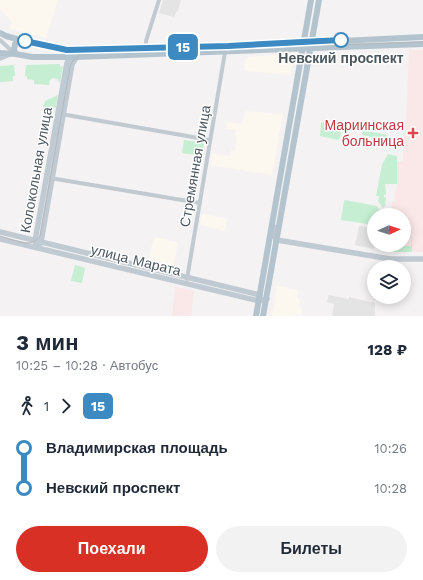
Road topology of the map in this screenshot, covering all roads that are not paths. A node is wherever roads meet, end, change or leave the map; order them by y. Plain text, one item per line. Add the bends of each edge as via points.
1 (159, 0) edge
2 (312, 0) edge
3 (319, 0) edge
4 (0, 35) edge
5 (423, 37) edge
6 (20, 40) junction
7 (312, 42) junction
8 (39, 44) junction
9 (423, 44) edge
10 (304, 45) junction
11 (146, 48) junction
12 (311, 48) junction
13 (78, 50) junction
14 (225, 52) junction
15 (0, 53) edge
16 (13, 54) junction
17 (38, 57) junction
18 (69, 57) junction
19 (77, 57) junction
20 (0, 58) edge
21 (60, 114) junction
22 (210, 140) junction
23 (50, 178) junction
24 (200, 203) junction
25 (274, 215) junction
26 (0, 232) edge
27 (0, 239) edge
28 (277, 240) junction
29 (38, 241) junction
30 (37, 248) junction
31 (423, 259) edge
32 (187, 278) junction
33 (186, 284) junction
34 (259, 298) junction
35 (267, 299) junction
36 (256, 316) edge
37 (264, 316) edge

1 - 11 street
2 - 10 main road
3 - 7 main road
4 - 6 main road
4 - 16 street
5 - 7 main road
6 - 8 main road
6 - 16 main road via 15,44
7 - 10 main road
7 - 12 main road
8 - 13 main road via 62,50
8 - 17 main road via 43,52
9 - 12 main road
10 - 11 main road
10 - 12 main road
10 - 14 main road
10 - 25 main road
11 - 13 main road
12 - 28 main road
13 - 18 street
14 - 19 main road
14 - 22 street, Стремянная улица
15 - 16 main road
16 - 17 main road
16 - 20 street
17 - 18 main road
18 - 19 main road
18 - 21 street, Колокольная улица
19 - 21 street, Колокольная улица via 72,64
21 - 22 street
21 - 23 street, Колокольная улица
22 - 24 street, Стремянная улица
23 - 24 street
23 - 29 street, Колокольная улица
24 - 32 street, Стремянная улица
25 - 28 street via 273,235
25 - 34 main road
26 - 29 street, улица Марата
27 - 30 street, улица Марата
28 - 31 street via 390,259
28 - 35 main road
29 - 30 street, Колокольная улица
29 - 32 street, улица Марата
30 - 33 street, улица Марата
32 - 33 street, Стремянная улица
32 - 34 street, улица Марата
33 - 34 street, улица Марата
34 - 35 street, улица Марата
34 - 36 main road
35 - 37 main road

